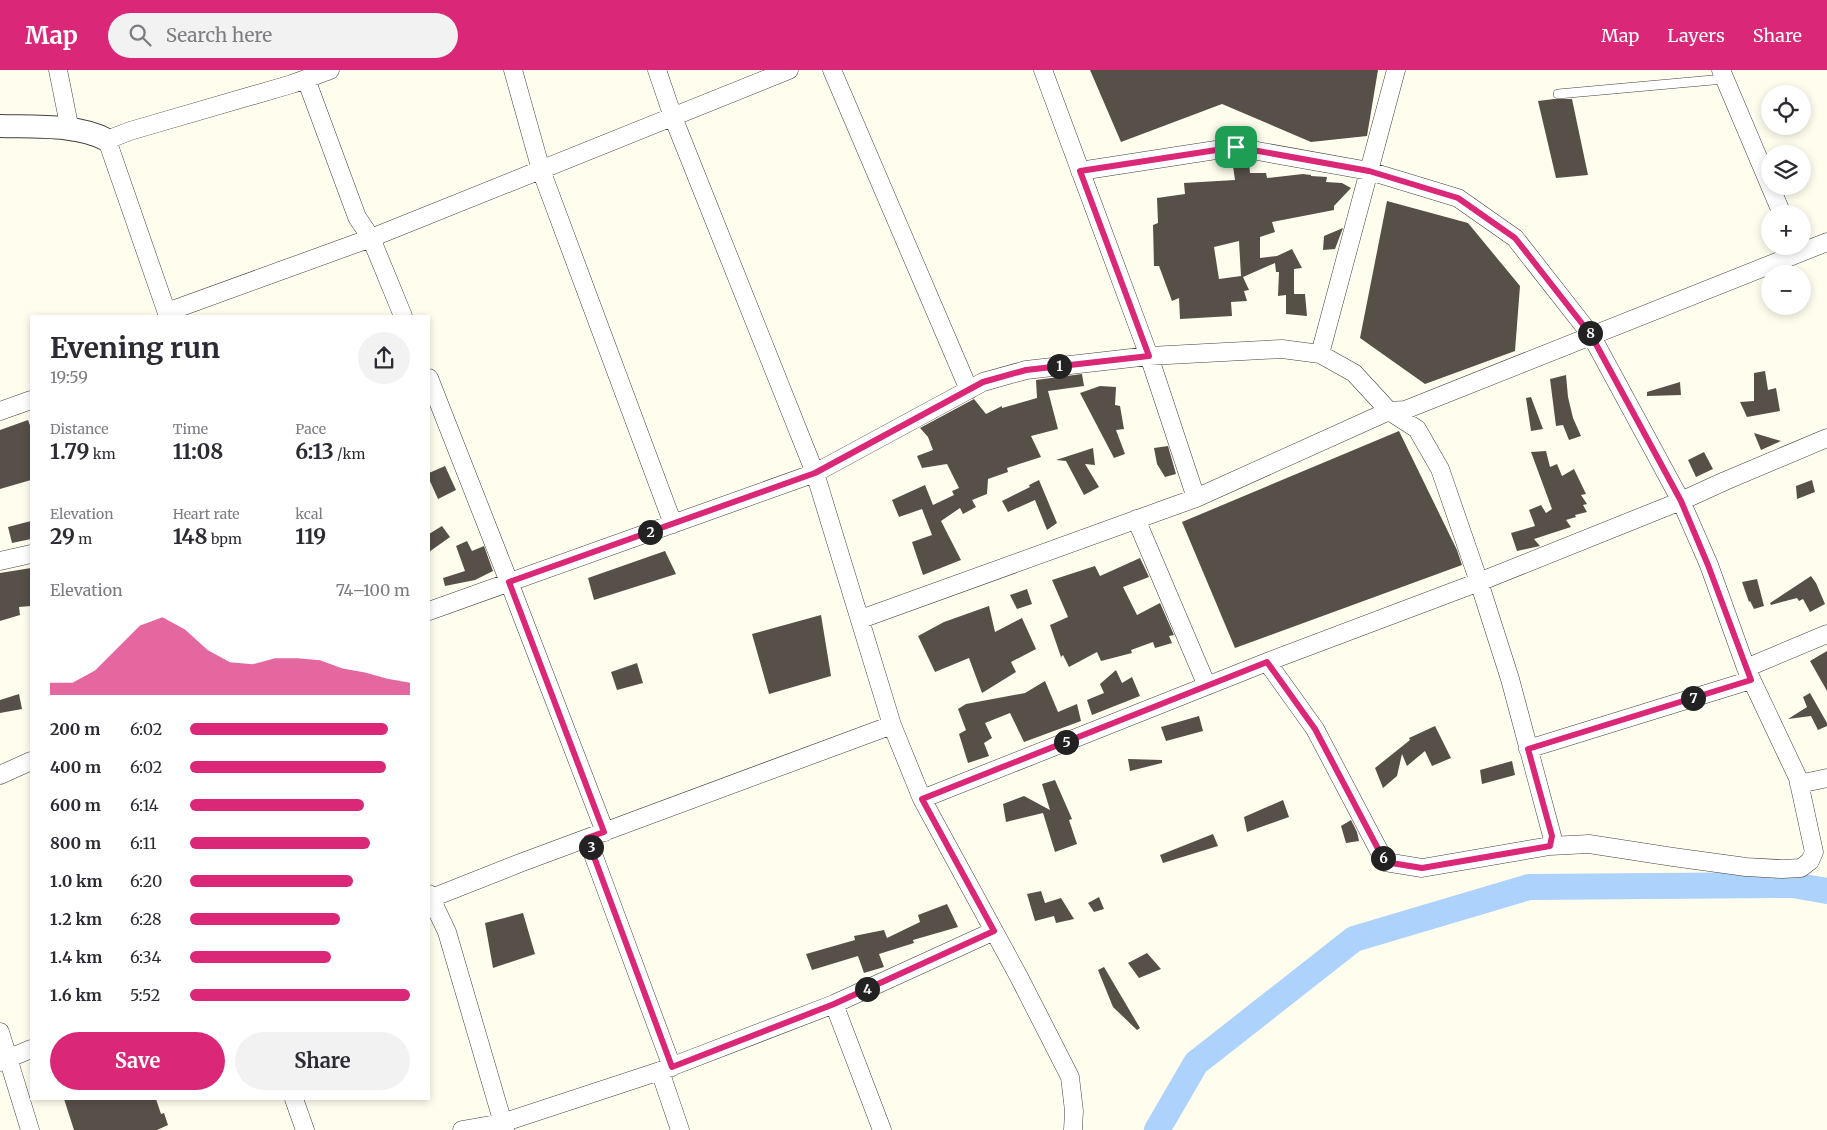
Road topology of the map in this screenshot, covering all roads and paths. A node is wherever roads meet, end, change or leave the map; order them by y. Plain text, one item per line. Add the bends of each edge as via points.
1 (58, 70) edge
2 (330, 70) edge
3 (513, 70) edge
4 (657, 70) edge
5 (789, 70) edge
6 (832, 70) edge
7 (1043, 70) edge
8 (1396, 70) edge
9 (1723, 75) edge
10 (295, 78) edge
11 (1558, 94) dead end
12 (673, 117) junction
13 (0, 126) edge
14 (70, 130) junction
15 (107, 140) junction
16 (541, 170) junction
17 (1080, 171) junction
18 (1369, 171) junction
19 (1778, 205) edge
20 (371, 238) junction
21 (1827, 242) edge
22 (1811, 246) edge
23 (1783, 255) edge
24 (167, 314) edge
25 (403, 315) edge
26 (1591, 335) junction
27 (1320, 354) junction
28 (1149, 356) junction
29 (430, 384) edge
30 (970, 390) junction
31 (30, 400) edge
32 (1389, 410) junction
33 (0, 411) edge
34 (435, 413) edge
35 (1827, 438) edge
36 (815, 473) junction
37 (1196, 498) junction
38 (1681, 501) junction
39 (1136, 519) junction
40 (672, 524) junction
41 (30, 554) edge
42 (0, 561) edge
43 (509, 582) junction
44 (1479, 582) junction
45 (430, 611) edge
46 (860, 619) junction
47 (1827, 634) edge
48 (1267, 662) junction
49 (1748, 674) junction
50 (1207, 686) junction
51 (892, 725) junction
52 (1528, 749) junction
53 (30, 761) edge
54 (0, 774) edge
55 (1827, 778) edge
56 (1799, 784) junction
57 (922, 799) junction
58 (604, 832) junction
59 (587, 838) junction
60 (1550, 846) junction
61 (430, 897) edge
62 (430, 899) edge
63 (994, 931) junction
64 (834, 1004) junction
65 (0, 1032) edge
66 (30, 1049) edge
67 (4, 1060) edge
68 (666, 1069) junction
69 (294, 1100) edge
70 (504, 1127) edge
71 (30, 1130) edge
72 (305, 1130) edge
73 (462, 1130) edge
74 (680, 1130) edge
75 (882, 1130) edge
76 (1073, 1130) edge

1 - 14 street
2 - 10 street
3 - 16 street
4 - 12 street
5 - 12 street
6 - 30 street
7 - 17 street
8 - 18 street
9 - 11 lane
9 - 19 street
10 - 15 street
10 - 20 street via 357,217
12 - 16 street
12 - 36 street
13 - 14 street
14 - 15 street via 96,134
15 - 24 street
16 - 20 street
16 - 40 street
17 - 18 street via 1236,147
17 - 28 street
18 - 26 street via 1458,198 1515,238
18 - 27 street
20 - 24 street
20 - 25 street
21 - 22 street
23 - 26 street
26 - 32 street via 1405,410
26 - 38 street
27 - 28 street via 1282,349
27 - 32 street via 1354,373
28 - 30 street via 1026,370 983,382
28 - 37 street
29 - 34 street
30 - 36 street
31 - 33 street
32 - 37 street
32 - 44 street via 1417,430 1440,469
34 - 43 street
35 - 38 street
36 - 40 street
36 - 46 street
37 - 39 street
38 - 44 street
38 - 49 street
39 - 46 street
39 - 50 street
40 - 43 street
41 - 42 street
43 - 45 street
43 - 58 street
44 - 48 street
44 - 52 street
46 - 51 street
47 - 49 street
48 - 50 street
48 - 60 street via 1315,729 1385,862 1422,868
49 - 52 street
49 - 56 street
50 - 57 street
51 - 57 street
51 - 58 street
52 - 60 street via 1552,836
53 - 54 street
55 - 56 street
56 - 60 street via 1814,852 1810,861 1801,868 1746,867 1589,844
57 - 63 street
58 - 59 street
59 - 61 street
59 - 68 street
62 - 70 street via 446,932
63 - 64 street
63 - 76 street via 1070,1077
64 - 68 street
64 - 75 street
65 - 67 street
66 - 67 street
67 - 71 street
68 - 70 street
68 - 74 street
69 - 72 street
70 - 73 street

